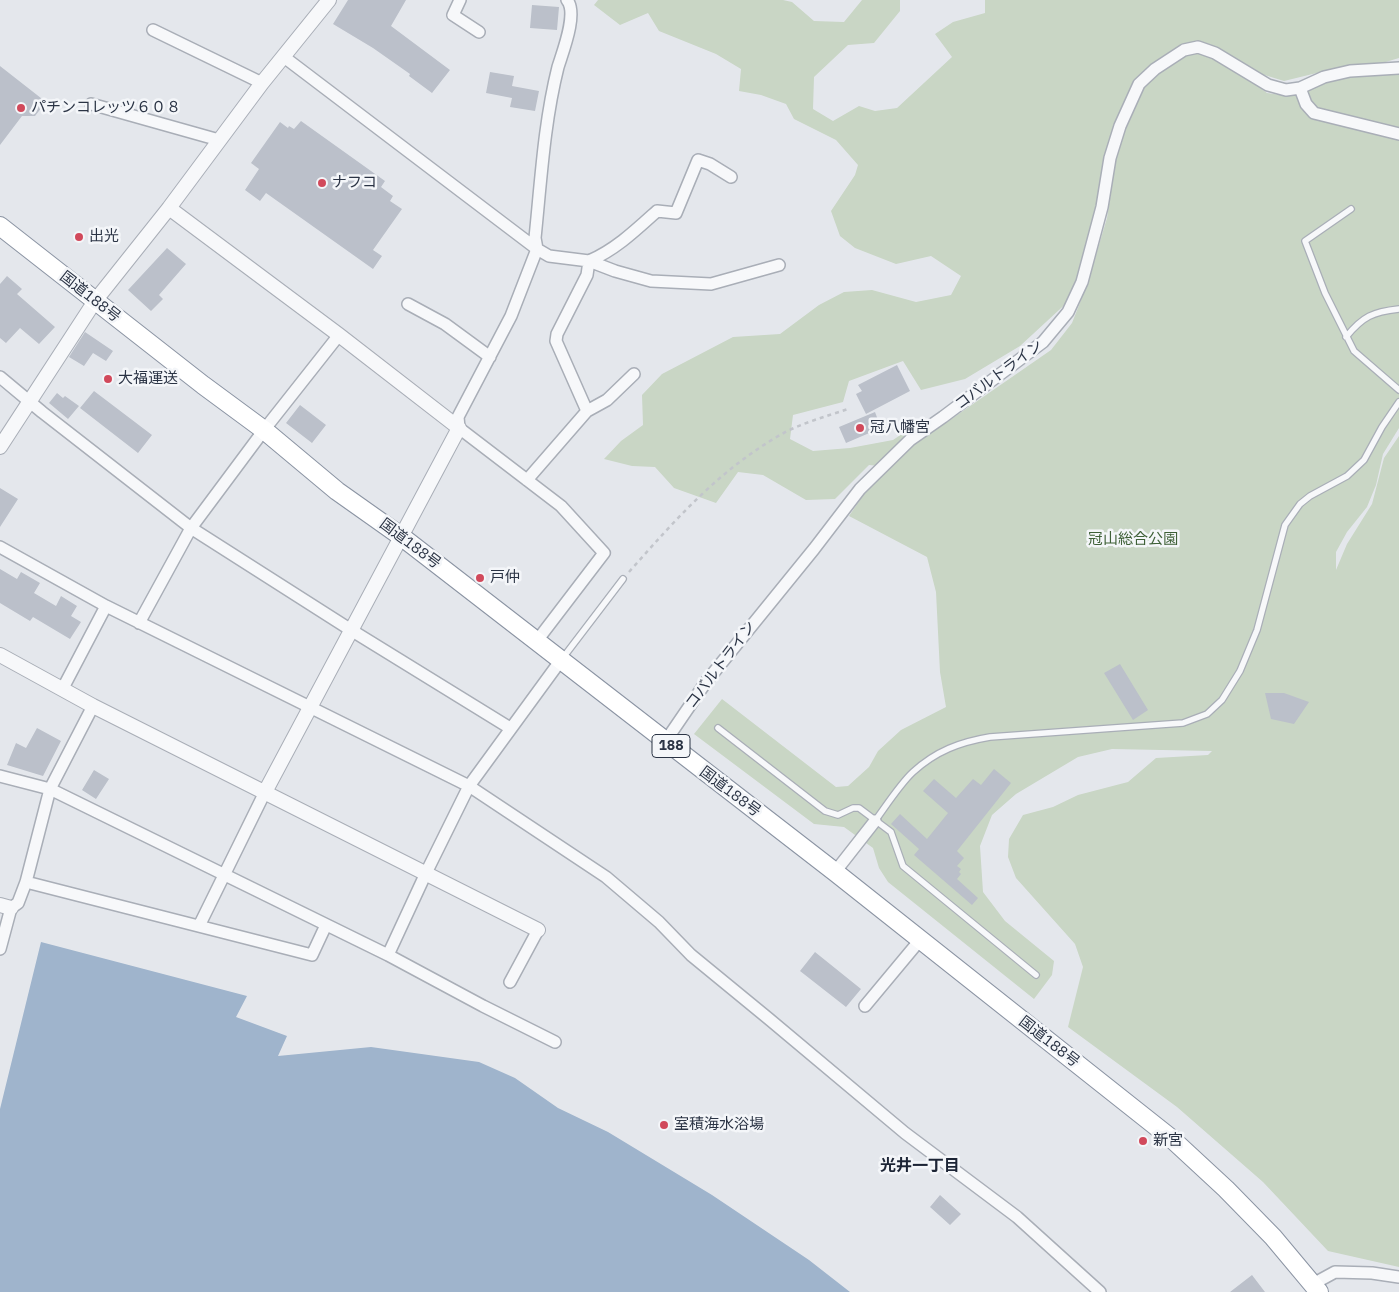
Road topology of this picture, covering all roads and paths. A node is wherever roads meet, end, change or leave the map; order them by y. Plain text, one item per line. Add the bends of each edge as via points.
1 (329, 0) edge
2 (460, 0) edge
3 (571, 1) edge
4 (153, 30) dead end
5 (479, 32) dead end
6 (284, 57) junction
7 (1399, 68) edge
8 (262, 83) junction
9 (1300, 88) junction
10 (91, 104) dead end
11 (1399, 134) edge
12 (219, 140) junction
13 (731, 177) dead end
14 (169, 208) junction
15 (1351, 209) dead end
16 (0, 226) edge
17 (537, 249) junction
18 (589, 261) junction
19 (779, 265) dead end
20 (95, 301) junction
21 (408, 304) dead end
22 (1399, 309) edge
23 (339, 334) junction
24 (1346, 337) junction
25 (490, 357) junction
26 (634, 374) dead end
27 (0, 377) edge
28 (1399, 390) edge
29 (29, 400) junction
30 (1399, 402) edge
31 (848, 408) dead end
32 (587, 411) junction
33 (459, 428) junction
34 (264, 430) junction
35 (0, 447) edge
36 (527, 480) junction
37 (190, 528) junction
38 (402, 537) junction
39 (0, 547) edge
40 (623, 579) joint
41 (106, 606) junction
42 (139, 623) junction
43 (351, 630) junction
44 (536, 642) junction
45 (0, 655) edge
46 (561, 660) junction
47 (63, 688) junction
48 (94, 706) junction
49 (310, 708) junction
50 (510, 728) junction
51 (718, 728) dead end
52 (665, 742) junction
53 (0, 776) edge
54 (469, 786) junction
55 (50, 789) junction
56 (265, 792) junction
57 (875, 820) junction
58 (835, 872) junction
59 (426, 873) junction
60 (224, 875) junction
61 (26, 882) junction
62 (5, 906) edge
63 (326, 925) junction
64 (199, 926) junction
65 (538, 930) joint
66 (920, 940) junction
67 (0, 949) edge
68 (388, 956) junction
69 (1036, 975) dead end
70 (510, 982) dead end
71 (865, 1006) dead end
72 (555, 1042) dead end
73 (1399, 1277) edge
74 (1316, 1288) edge
75 (1100, 1292) edge

1 - 6 street
2 - 5 street via 453,15
3 - 17 street via 572,16 545,128 535,238
4 - 8 street
6 - 8 street
6 - 17 street
7 - 9 street, コバルトライン via 1350,71 1324,77
8 - 12 street
9 - 11 street via 1306,104 1314,113
9 - 52 street, コバルトライン via 1286,90 1268,85 1215,53 1198,48 1184,50 1155,69 1140,84 1120,126 1082,282 1068,312 1043,342 910,440 860,489 706,682
10 - 12 street
12 - 14 street
13 - 18 street via 698,160 676,213 657,211 625,239
14 - 20 street
14 - 23 street
15 - 24 lane via 1305,241
16 - 20 highway, 国道188号 / 188
17 - 18 street via 549,256
17 - 25 street via 511,316
18 - 19 street via 651,281 711,284
18 - 32 street via 587,275 556,341
20 - 29 street
20 - 34 highway, 国道188号 / 188
21 - 25 street via 445,324
22 - 24 lane via 1378,311 1356,324
23 - 33 street
23 - 34 street
24 - 28 lane via 1354,351
25 - 33 street via 458,417
26 - 32 street via 607,400
27 - 29 street
29 - 35 street
29 - 37 street
30 - 57 lane via 1364,460 1348,476 1300,504 1285,525 1257,630 1240,671 1222,700 1207,714 1183,724 969,740 946,748 913,772
31 - 40 path via 782,434 731,467 684,511
32 - 36 street
33 - 36 street
33 - 38 street
34 - 37 street
34 - 38 highway, 国道188号 / 188 via 337,491
36 - 44 street via 561,506 604,553
37 - 42 street
37 - 43 street
38 - 43 street
38 - 44 highway, 国道188号 / 188
39 - 41 street
40 - 46 lane
41 - 42 street
41 - 47 street
42 - 49 street
43 - 49 street
43 - 50 street
44 - 46 highway, 国道188号 / 188
45 - 47 street
46 - 50 street
46 - 52 highway, 国道188号 / 188
47 - 48 street
48 - 55 street
48 - 56 street
49 - 54 street
49 - 56 street
50 - 54 street
51 - 57 lane via 826,811 838,815 859,808
52 - 58 highway, 国道188号 / 188
53 - 55 street
54 - 59 street
54 - 75 street via 606,877 659,922 691,955 905,1133 1016,1218
55 - 60 street
55 - 61 street
56 - 59 street
56 - 60 street
57 - 58 street
57 - 69 lane via 891,832 903,866
58 - 66 highway, 国道188号 / 188
59 - 65 street
59 - 68 street
60 - 63 street
60 - 64 street
61 - 62 street via 18,903
61 - 64 street
62 - 67 street
63 - 64 street via 312,955
63 - 68 street
65 - 70 street
66 - 71 street
66 - 74 highway, 国道188号 / 188 via 1172,1139 1273,1237
68 - 72 street
73 - 74 street via 1335,1272

